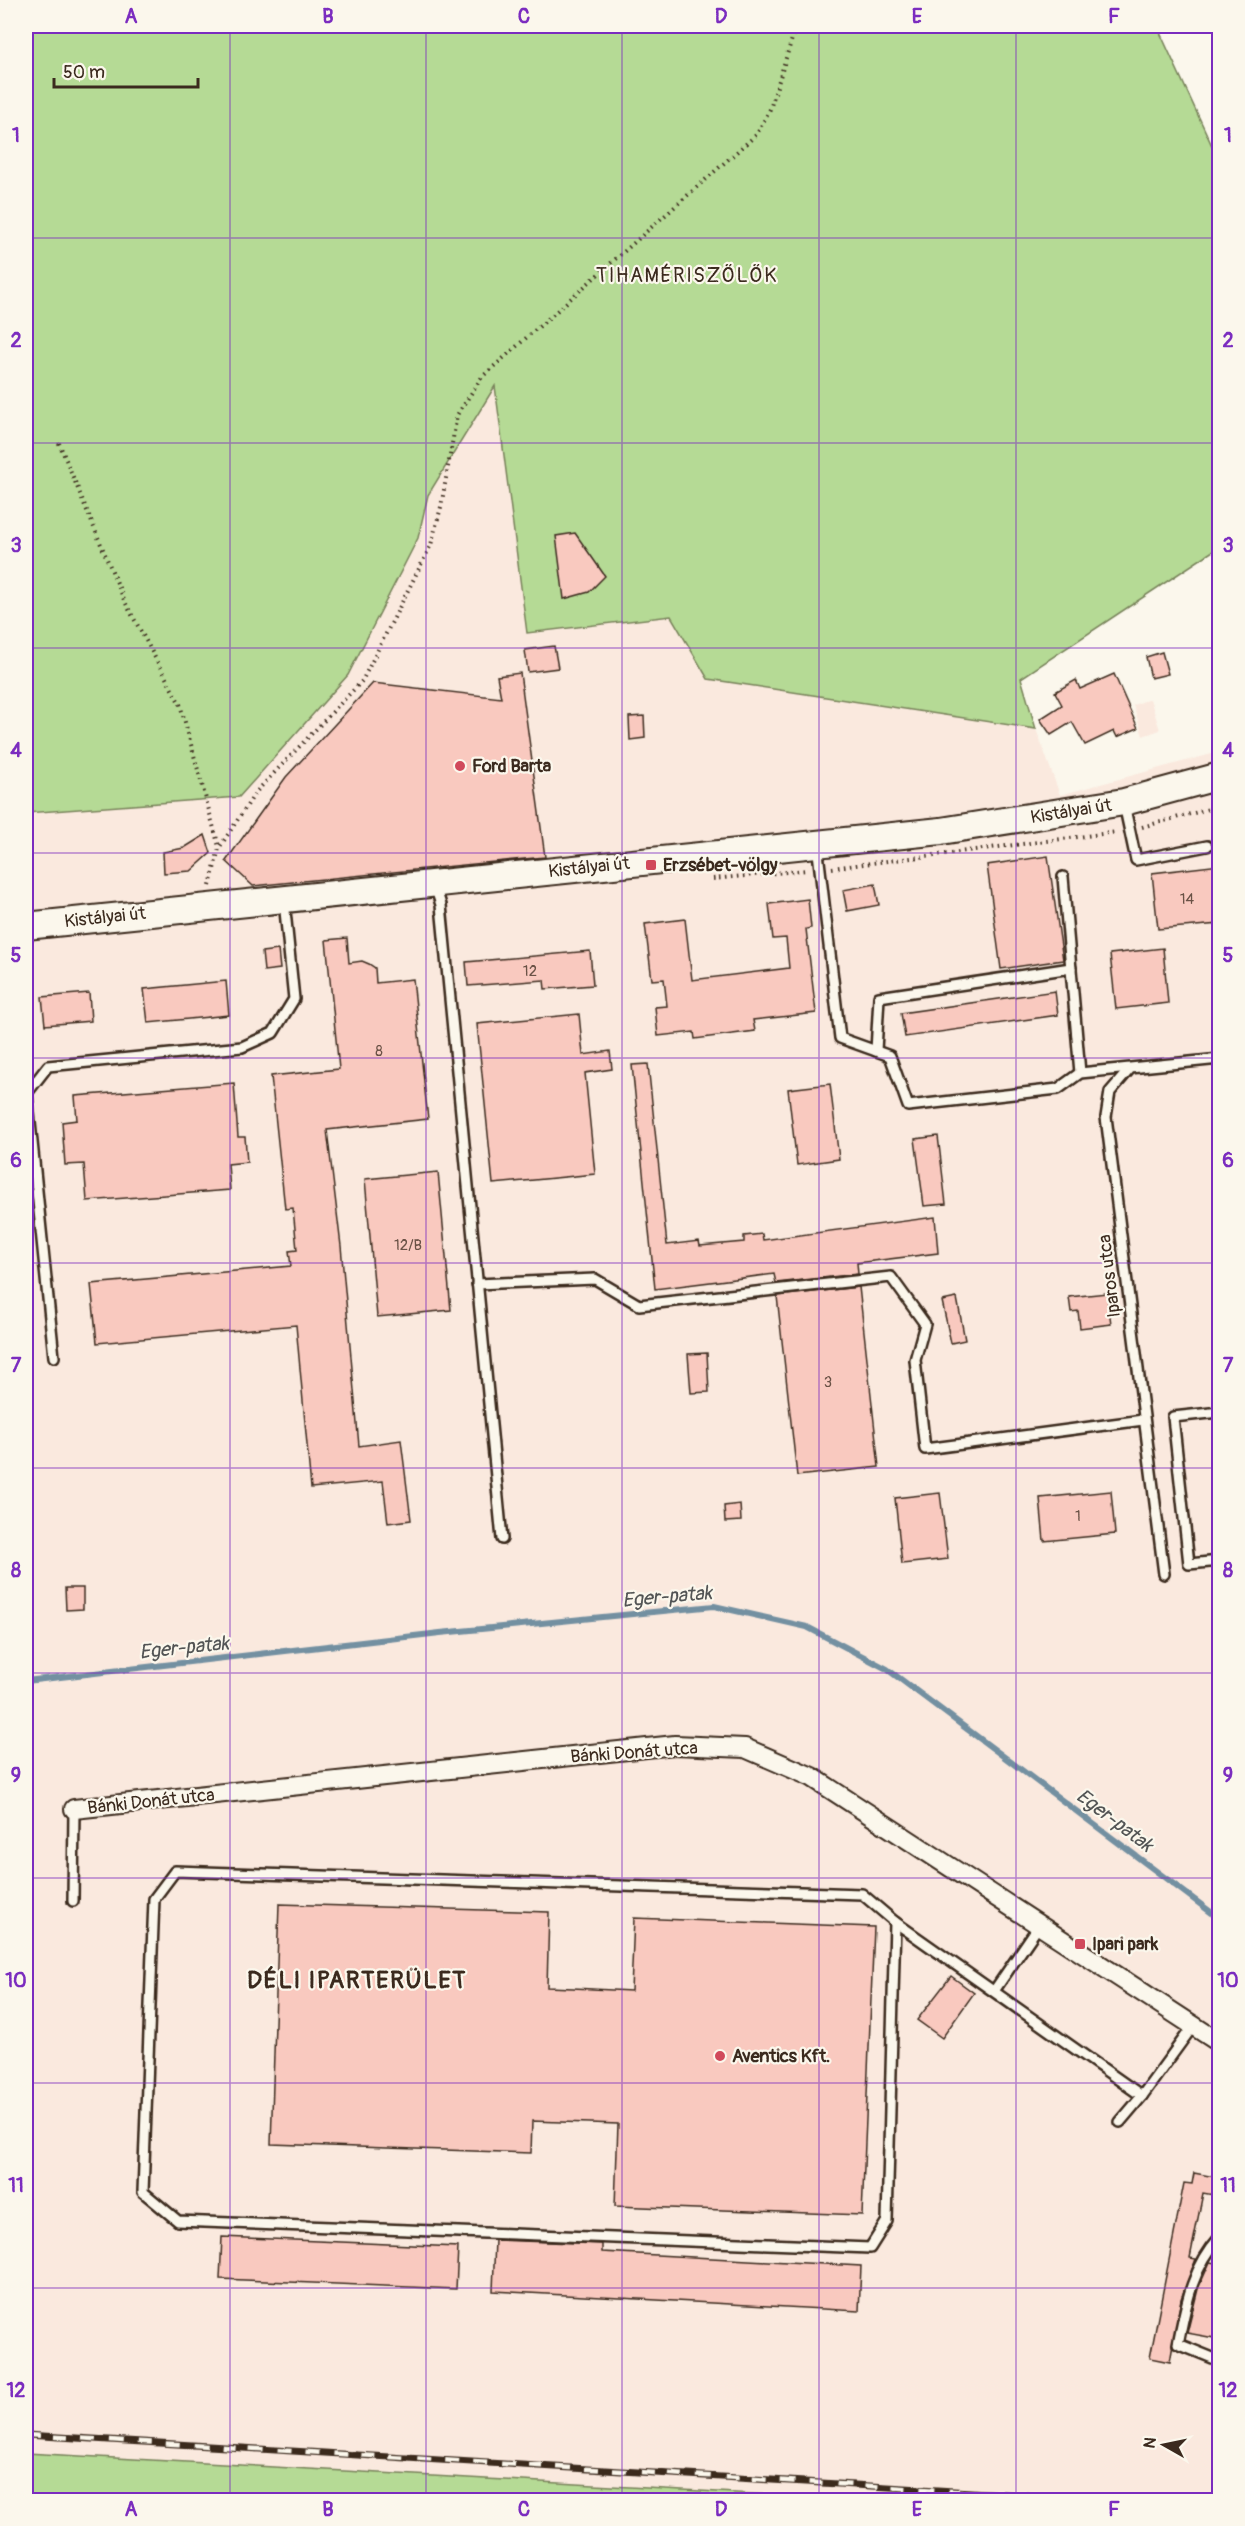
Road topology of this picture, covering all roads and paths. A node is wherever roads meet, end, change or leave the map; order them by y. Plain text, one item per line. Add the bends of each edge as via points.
1 (796, 26) edge
2 (59, 443) dead end
3 (1220, 776) edge
4 (1124, 802) junction
5 (817, 844) junction
6 (1207, 846) dead end
7 (219, 848) junction
8 (1063, 877) dead end
9 (434, 884) junction
10 (284, 899) junction
11 (204, 907) junction
12 (26, 926) edge
13 (1071, 968) junction
14 (876, 1051) junction
15 (1220, 1059) edge
16 (1129, 1070) junction
17 (1080, 1073) junction
18 (477, 1284) junction
19 (54, 1357) dead end
20 (1220, 1412) edge
21 (1143, 1420) junction
22 (502, 1539) dead end
23 (1220, 1561) edge
24 (1164, 1574) dead end
25 (74, 1809) joint
26 (73, 1901) dead end
27 (895, 1922) junction
28 (1040, 1924) junction
29 (994, 1991) junction
30 (1193, 2026) junction
31 (1220, 2043) edge
32 (1142, 2096) junction
33 (1120, 2122) dead end
34 (1220, 2237) edge
35 (1220, 2361) edge

1 - 7 path via 770,109 757,135 482,377 457,415 431,545 362,681 256,792
2 - 7 path via 124,600 180,704
3 - 4 main road, Kistályai út
4 - 5 main road, Kistályai út via 941,831
4 - 6 lane via 1136,860
5 - 9 main road, Kistályai út
5 - 14 lane via 840,1038
7 - 11 path
8 - 13 lane
9 - 10 main road, Kistályai út
9 - 18 lane via 441,905
10 - 11 main road, Kistályai út
10 - 19 lane via 294,999 273,1033 242,1047 48,1066 27,1093
11 - 12 main road, Kistályai út
13 - 14 lane via 879,996
13 - 17 lane
14 - 17 lane via 890,1056 908,1106 1058,1089
15 - 16 lane
16 - 17 lane
16 - 21 lane, Iparos utca via 1110,1092 1106,1117
18 - 21 lane via 595,1279 639,1305 891,1277 925,1324 915,1360 925,1449
18 - 22 lane
20 - 23 lane via 1173,1417 1190,1564
21 - 24 lane, Iparos utca
25 - 26 lane
25 - 28 street, Bánki Donát utca via 675,1745 745,1748 812,1777
27 - 27 lane via 862,1894 175,1871 154,1899 142,2192 178,2221 870,2248 887,2221
27 - 29 lane
28 - 29 lane
28 - 30 street, Bánki Donát utca
29 - 32 lane
30 - 31 street, Bánki Donát utca
30 - 32 lane
32 - 33 lane
34 - 35 lane via 1204,2253 1191,2284 1178,2344

